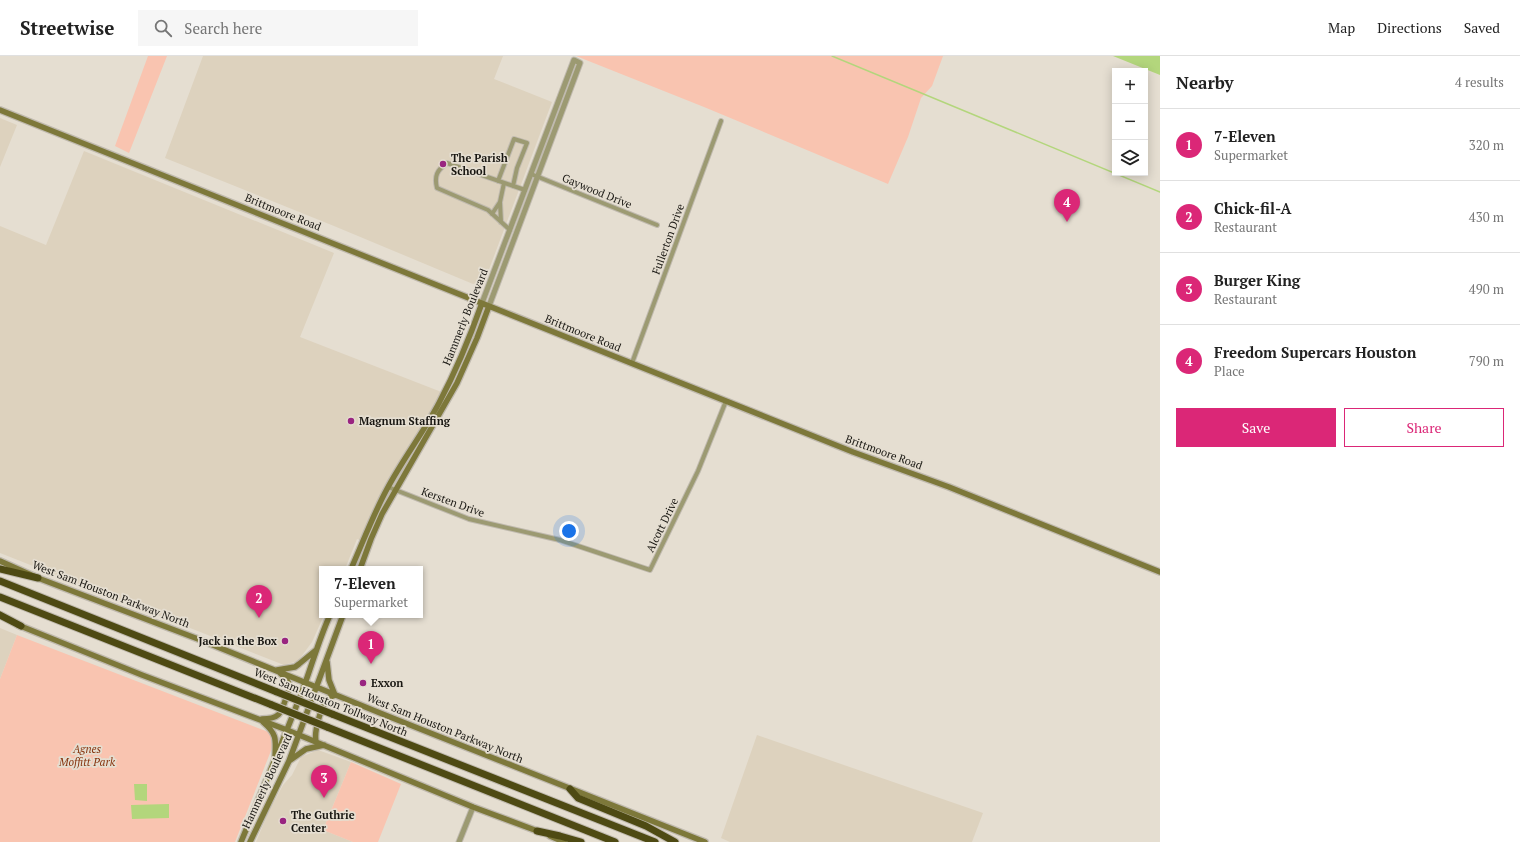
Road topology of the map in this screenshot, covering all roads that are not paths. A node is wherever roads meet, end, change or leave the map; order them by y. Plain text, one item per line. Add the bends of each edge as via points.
1 (0, 110) edge
2 (553, 115) junction
3 (560, 117) junction
4 (721, 121) dead end
5 (531, 174) junction
6 (538, 177) junction
7 (498, 181) junction
8 (504, 183) junction
9 (513, 186) junction
10 (525, 190) junction
11 (500, 202) junction
12 (492, 214) junction
13 (514, 221) junction
14 (501, 222) junction
15 (520, 224) junction
16 (657, 224) dead end
17 (510, 230) junction
18 (482, 303) junction
19 (489, 306) junction
20 (632, 363) junction
21 (726, 401) junction
22 (388, 487) junction
23 (395, 490) junction
24 (560, 540) joint
25 (0, 561) edge
26 (352, 566) edge
27 (361, 566) edge
28 (0, 569) edge
29 (1160, 572) edge
30 (38, 578) junction
31 (0, 581) edge
32 (0, 597) edge
33 (0, 617) edge
34 (329, 618) edge
35 (342, 618) edge
36 (21, 626) joint
37 (317, 650) junction
38 (327, 660) junction
39 (277, 670) junction
40 (306, 682) junction
41 (317, 687) junction
42 (335, 695) junction
43 (260, 719) junction
44 (287, 730) junction
45 (299, 735) junction
46 (316, 741) junction
47 (324, 745) junction
48 (289, 761) junction
49 (274, 763) junction
50 (570, 789) junction
51 (473, 807) junction
52 (537, 831) junction
53 (241, 842) edge
54 (250, 842) edge
55 (459, 842) edge
56 (564, 842) edge
57 (581, 842) edge
58 (615, 842) edge
59 (655, 842) edge
60 (675, 842) edge
61 (705, 842) edge

1 - 18 main road, Brittmoore Road
2 - 3 street
2 - 3 street, Hammerly Boulevard via 574,60 580,63
2 - 5 street, Hammerly Boulevard
3 - 6 street, Hammerly Boulevard
4 - 20 street, Fullerton Drive
5 - 6 street, Gaywood Drive
5 - 10 street, Hammerly Boulevard
6 - 15 street, Hammerly Boulevard
6 - 16 street, Gaywood Drive
7 - 8 street
7 - 9 street via 514,139 527,143
7 - 12 street via 447,163 438,170 435,180 437,188
8 - 9 street
8 - 11 street
9 - 10 street
10 - 13 street, Hammerly Boulevard
11 - 12 street
11 - 14 street
12 - 14 street
13 - 15 street
13 - 17 street, Hammerly Boulevard
14 - 17 street
15 - 19 street, Hammerly Boulevard
17 - 18 street, Hammerly Boulevard
18 - 19 main road, Brittmoore Road
18 - 22 main road, Hammerly Boulevard via 444,393
19 - 20 main road, Brittmoore Road
19 - 23 main road, Hammerly Boulevard via 445,407
20 - 21 main road, Brittmoore Road
21 - 24 street, Alcott Drive via 698,471 650,570
21 - 29 main road, Brittmoore Road
22 - 23 street, Kersten Drive
22 - 26 main road, Hammerly Boulevard
23 - 24 street, Kersten Drive via 470,520
23 - 27 main road, Hammerly Boulevard
25 - 30 main road, West Sam Houston Parkway North
28 - 30 highway
30 - 39 main road, West Sam Houston Parkway North
31 - 59 highway, West Sam Houston Tollway North, bridge
32 - 58 highway, bridge
33 - 36 highway
34 - 37 main road, Hammerly Boulevard
35 - 38 main road, Hammerly Boulevard
36 - 43 main road
37 - 39 main road via 295,667
37 - 40 main road, Hammerly Boulevard
38 - 41 main road, Hammerly Boulevard
38 - 42 main road via 328,677
39 - 40 main road, West Sam Houston Parkway North
39 - 43 main road via 286,679 289,691 281,713 270,719
40 - 41 main road, West Sam Houston Parkway North
40 - 44 main road, Hammerly Boulevard
41 - 42 main road, West Sam Houston Parkway North
41 - 45 main road, Hammerly Boulevard
42 - 46 main road via 326,702 315,729
42 - 50 main road, West Sam Houston Parkway North
43 - 44 main road
43 - 49 main road via 276,737
44 - 45 main road
44 - 49 main road, Hammerly Boulevard
45 - 46 main road
45 - 48 main road, Hammerly Boulevard
46 - 47 main road
47 - 48 main road via 306,749
47 - 51 main road
48 - 54 main road, Hammerly Boulevard
49 - 53 main road, Hammerly Boulevard
50 - 60 highway via 578,798 646,826
50 - 61 main road, West Sam Houston Parkway North
51 - 52 main road
51 - 55 street
52 - 56 main road
52 - 57 highway

